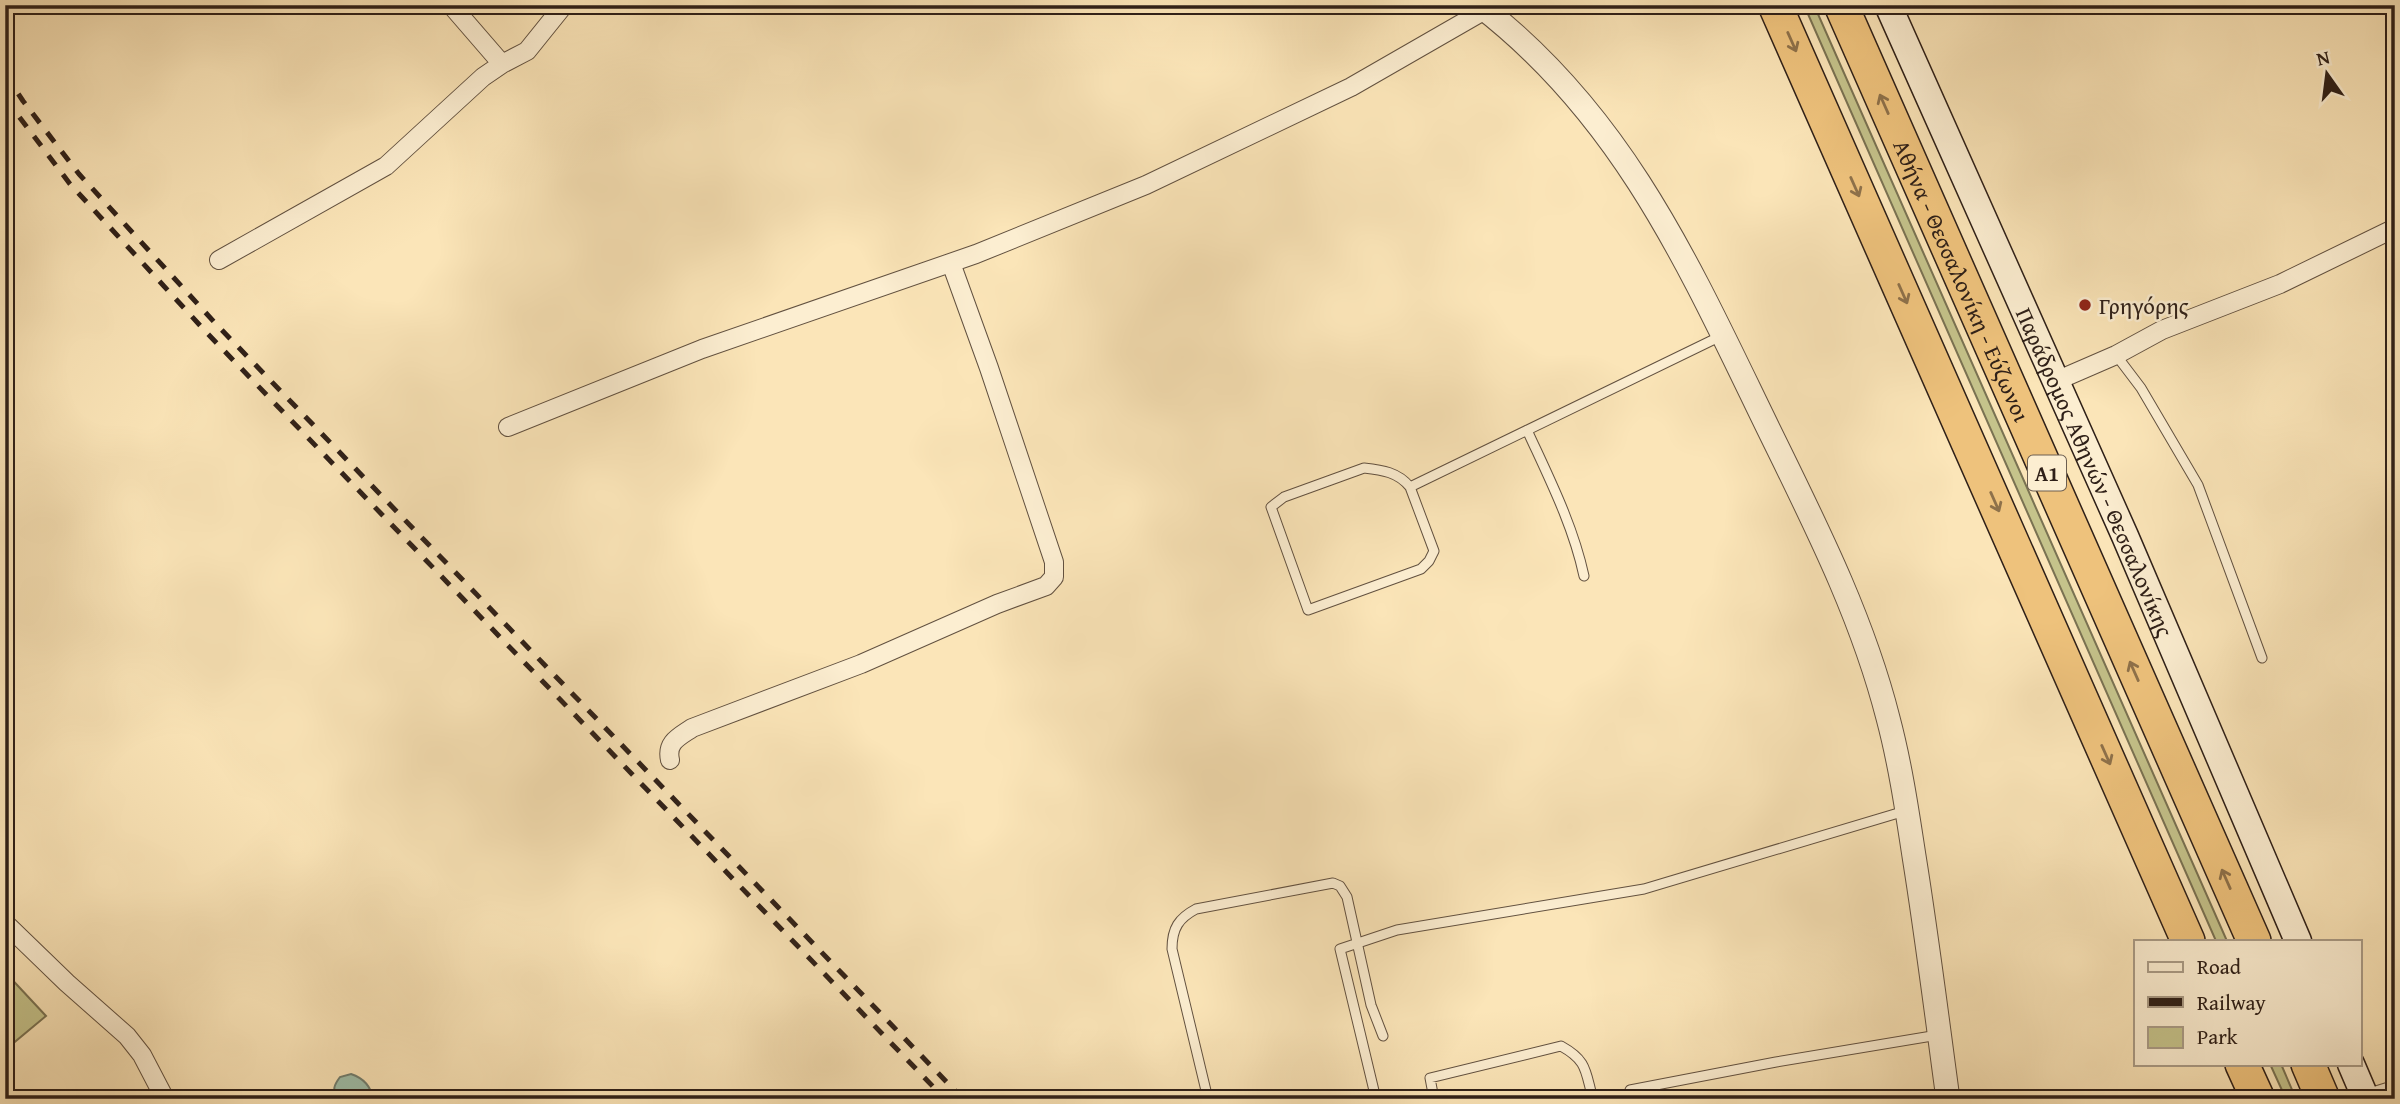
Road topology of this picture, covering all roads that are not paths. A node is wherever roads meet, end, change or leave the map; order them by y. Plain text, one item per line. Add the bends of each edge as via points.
1 (451, 5) edge
2 (564, 5) edge
3 (1775, 5) edge
4 (1841, 5) edge
5 (1888, 5) edge
6 (1482, 8) edge
7 (502, 64) junction
8 (2395, 228) edge
9 (219, 260) dead end
10 (951, 262) junction
11 (1723, 335) junction
12 (2116, 355) junction
13 (2056, 381) junction
14 (508, 427) dead end
15 (1527, 430) junction
16 (1410, 487) junction
17 (1584, 576) dead end
18 (2262, 658) dead end
19 (670, 760) dead end
20 (1907, 810) junction
21 (5, 923) edge
22 (2188, 940) edge
23 (2254, 940) edge
24 (2298, 940) edge
25 (1359, 943) junction
26 (1940, 1035) junction
27 (1382, 1036) dead end
28 (2243, 1066) edge
29 (2309, 1066) edge
30 (2352, 1066) edge
31 (2395, 1085) edge
32 (1630, 1090) dead end
33 (2365, 1097) edge
34 (165, 1099) edge
35 (1208, 1099) edge
36 (1376, 1099) edge
37 (1434, 1099) edge
38 (1593, 1099) edge
39 (1948, 1099) edge
40 (2258, 1099) edge
41 (2323, 1099) edge

1 - 7 street
2 - 7 street via 527,51
3 -> 22 highway
23 -> 4 highway, Αθήνα - Θεσσαλονίκη - Εύζωνοι / Α1
5 - 13 main road, Παράδρομος Αθηνών - Θεσσαλονίκης
6 - 10 street via 1351,88 1158,180
6 - 11 street via 1558,77 1615,145 1665,222
7 - 9 street via 386,166
8 - 12 street via 2280,284 2162,330
10 - 14 street via 702,349
10 - 19 street via 1050,549 1054,577 1046,586 861,664 692,728 669,747
11 - 15 lane
11 - 20 street via 1840,576 1889,719
12 - 13 street
12 - 18 lane via 2141,388 2198,485
13 - 24 main road, Παράδρομος Αθηνών - Θεσσαλονίκης
15 - 16 lane
15 - 17 lane via 1563,508
16 - 16 lane via 1395,474 1364,468 1283,497 1271,507 1308,610 1421,569 1429,561 1434,551
20 - 25 lane via 1644,889 1397,930
20 - 26 street
21 - 34 street via 127,1036
25 - 27 lane
25 - 35 lane via 1347,897 1333,883 1186,914 1174,930 1172,949
25 - 36 lane via 1340,949
26 - 32 lane
26 - 39 street
28 - 40 highway
29 - 41 highway
30 - 33 main road
31 - 33 lane
37 - 38 lane via 1430,1078 1561,1046 1583,1063

